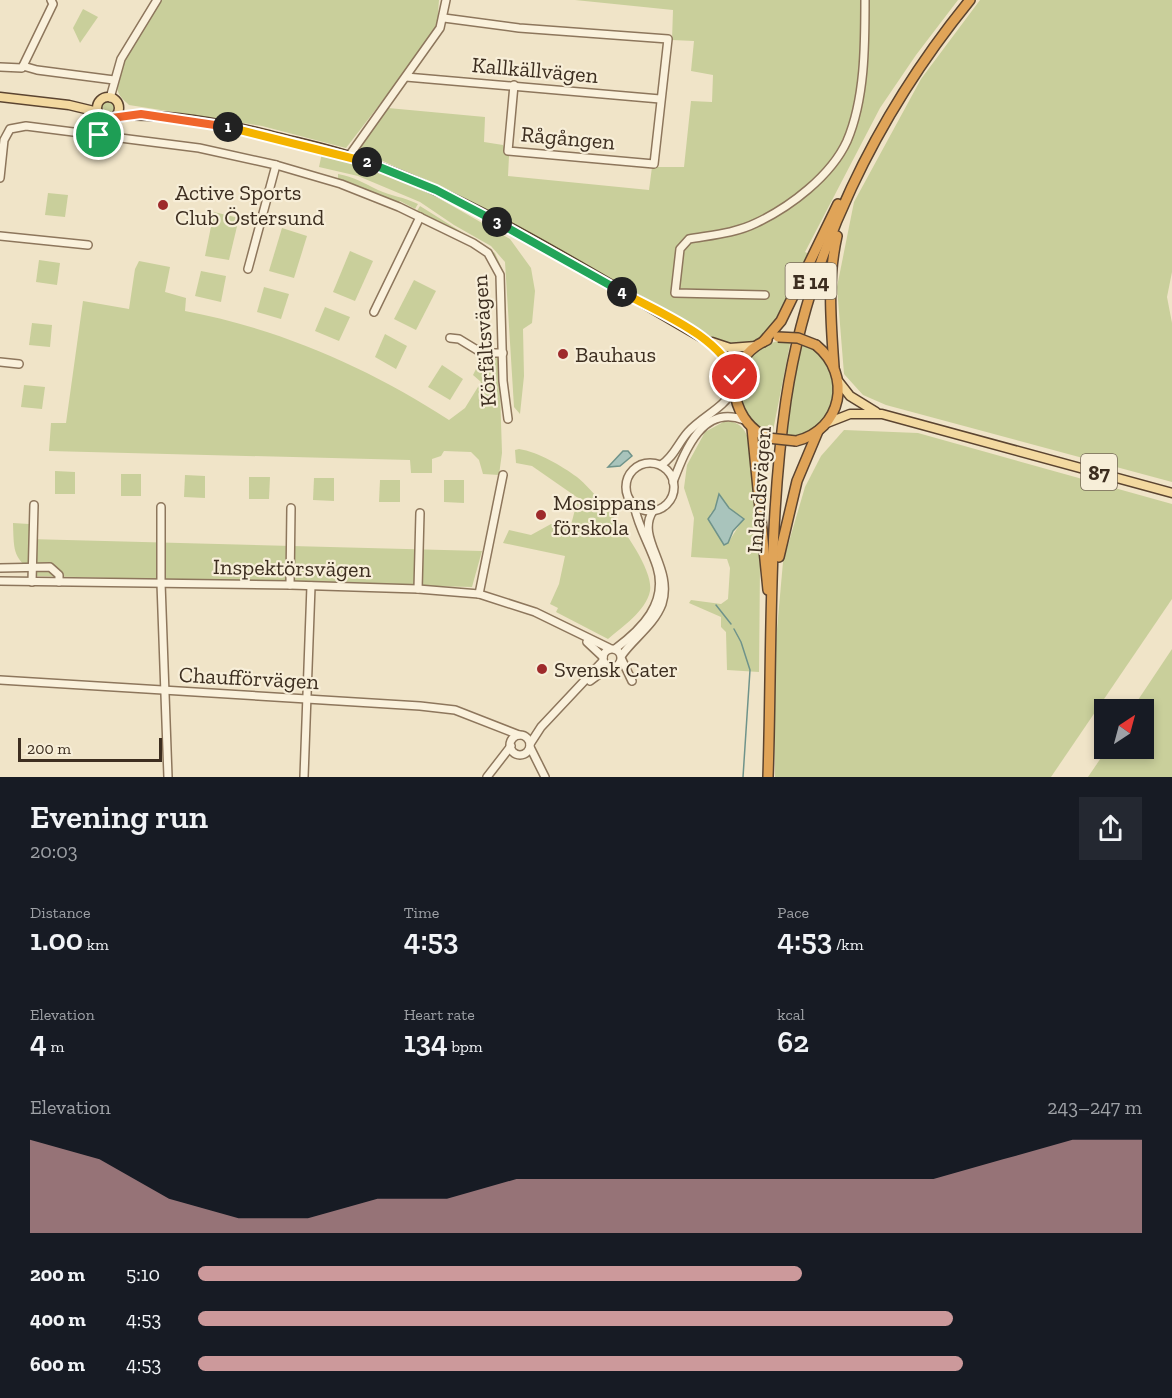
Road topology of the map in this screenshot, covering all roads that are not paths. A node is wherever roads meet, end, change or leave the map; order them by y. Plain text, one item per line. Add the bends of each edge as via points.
1 (157, 0) edge
2 (446, 0) edge
3 (865, 0) edge
4 (962, 0) edge
5 (970, 0) edge
6 (51, 1) edge
7 (444, 18) junction
8 (0, 67) edge
9 (23, 67) junction
10 (406, 77) junction
11 (114, 80) junction
12 (514, 86) junction
13 (0, 97) edge
14 (110, 98) joint
15 (660, 99) junction
16 (108, 112) junction
17 (99, 135) junction
18 (108, 136) junction
19 (349, 156) junction
20 (276, 165) junction
21 (0, 178) edge
22 (851, 181) junction
23 (850, 193) junction
24 (420, 217) junction
25 (0, 236) edge
26 (88, 245) dead end
27 (248, 269) dead end
28 (765, 295) dead end
29 (374, 312) dead end
30 (450, 338) dead end
31 (706, 340) junction
32 (760, 344) junction
33 (503, 353) junction
34 (0, 362) edge
35 (19, 364) dead end
36 (834, 367) junction
37 (735, 377) junction
38 (839, 382) junction
39 (734, 389) junction
40 (882, 414) junction
41 (508, 419) dead end
42 (744, 420) junction
43 (827, 423) junction
44 (752, 428) junction
45 (818, 431) junction
46 (660, 465) junction
47 (503, 475) dead end
48 (673, 482) junction
49 (1172, 493) edge
50 (34, 505) dead end
51 (634, 505) junction
52 (161, 507) dead end
53 (291, 508) dead end
54 (653, 511) junction
55 (420, 513) dead end
56 (0, 568) edge
57 (32, 568) junction
58 (0, 581) edge
59 (32, 582) junction
60 (59, 582) junction
61 (161, 583) junction
62 (290, 585) junction
63 (310, 586) junction
64 (418, 589) junction
65 (479, 594) junction
66 (771, 602) junction
67 (576, 633) junction
68 (612, 649) junction
69 (622, 658) junction
70 (603, 659) junction
71 (612, 667) junction
72 (0, 680) edge
73 (578, 690) junction
74 (165, 692) junction
75 (307, 699) junction
76 (492, 725) junction
77 (541, 728) junction
78 (521, 735) junction
79 (511, 744) junction
80 (530, 746) junction
81 (520, 754) junction
82 (537, 763) junction
83 (497, 767) junction
84 (168, 777) edge
85 (304, 777) edge
86 (487, 777) edge
87 (545, 777) edge
88 (765, 777) edge

1 - 11 street via 121,59
2 - 7 street
3 - 28 street via 854,118 846,142 832,164 799,196 756,224 689,239 680,249 675,293
4 - 22 highway, Inlandsvägen / E 14 via 893,99
5 - 23 highway, Inlandsvägen / E 14 via 919,68
6 - 9 street
7 - 10 street
7 - 15 street via 668,39
8 - 9 street
9 - 11 street
10 - 12 street, Kallkällvägen
10 - 19 street
11 - 14 street
12 - 15 street, Kallkällvägen
12 - 15 street, Rågången via 508,151 654,164
13 - 16 main road
14 - 16 main road
16 - 17 street
16 - 18 street
16 - 19 main road via 243,129
17 - 18 street, Körfältsvägen
17 - 21 street, Körfältsvägen via 10,129 4,140
18 - 20 street, Körfältsvägen via 199,148
19 - 31 main road via 446,195
20 - 24 street, Körfältsvägen via 340,184
20 - 27 street
22 - 32 highway via 781,321
22 - 66 highway, Inlandsvägen / E 14 via 808,291 793,349 775,460
23 - 36 highway via 830,274
23 - 66 highway, Inlandsvägen / E 14 via 812,293 786,399
24 - 29 street
24 - 33 street, Körfältsvägen via 473,243 495,261 500,275
25 - 26 street
30 - 33 street via 482,353
31 - 32 main road via 730,348
31 - 37 main road via 724,354
32 - 36 highway, bridge via 778,337 798,338 816,345
32 - 37 highway via 743,360
33 - 41 street, Körfältsvägen
34 - 35 street
36 - 38 highway
37 - 39 highway
38 - 40 main road via 857,402
38 - 43 highway via 837,404
39 - 42 highway
39 - 46 street via 718,410 686,434 672,456
40 - 43 main road via 850,414
40 - 49 main road, 87
42 - 44 highway
42 - 48 street via 722,417 698,431
43 - 45 highway
44 - 45 highway, bridge via 768,438 796,441
44 - 66 highway
45 - 66 highway via 786,519
46 - 48 street via 670,473
46 - 51 street via 646,463 631,472 626,489
47 - 65 street
48 - 54 street via 670,500
50 - 57 street
51 - 54 street
51 - 68 street via 657,566 658,598 644,624
52 - 61 street
53 - 62 street
54 - 69 street via 647,526 664,575 662,602 654,620
55 - 64 street
56 - 57 street
57 - 59 street
57 - 60 street via 55,569
58 - 59 street, Inspektörsvägen
59 - 60 street, Inspektörsvägen
60 - 61 street, Inspektörsvägen
61 - 62 street, Inspektörsvägen
61 - 74 street
62 - 63 street, Inspektörsvägen
63 - 64 street, Inspektörsvägen
63 - 75 street
64 - 65 street, Inspektörsvägen
65 - 67 street, Inspektörsvägen via 535,612
66 - 88 highway, Inlandsvägen / E 14
67 - 68 street, Inspektörsvägen
67 - 70 street, Inspektörsvägen
68 - 69 street, Inspektörsvägen
68 - 70 street
69 - 71 street
69 - 71 street, Inspektörsvägen via 632,681
70 - 71 street, Inspektörsvägen
70 - 73 street
71 - 73 street
72 - 74 street, Chaufförvägen
73 - 77 street
74 - 75 street, Chaufförvägen
74 - 84 street
75 - 76 street, Chaufförvägen via 455,710
75 - 85 street
76 - 78 street, Chaufförvägen
76 - 79 street, Chaufförvägen
77 - 78 street
77 - 80 street
78 - 79 street
78 - 80 street
79 - 81 street, Chaufförvägen
79 - 83 street
80 - 81 street
80 - 82 street
81 - 82 street
81 - 83 street
82 - 87 street
83 - 86 street

